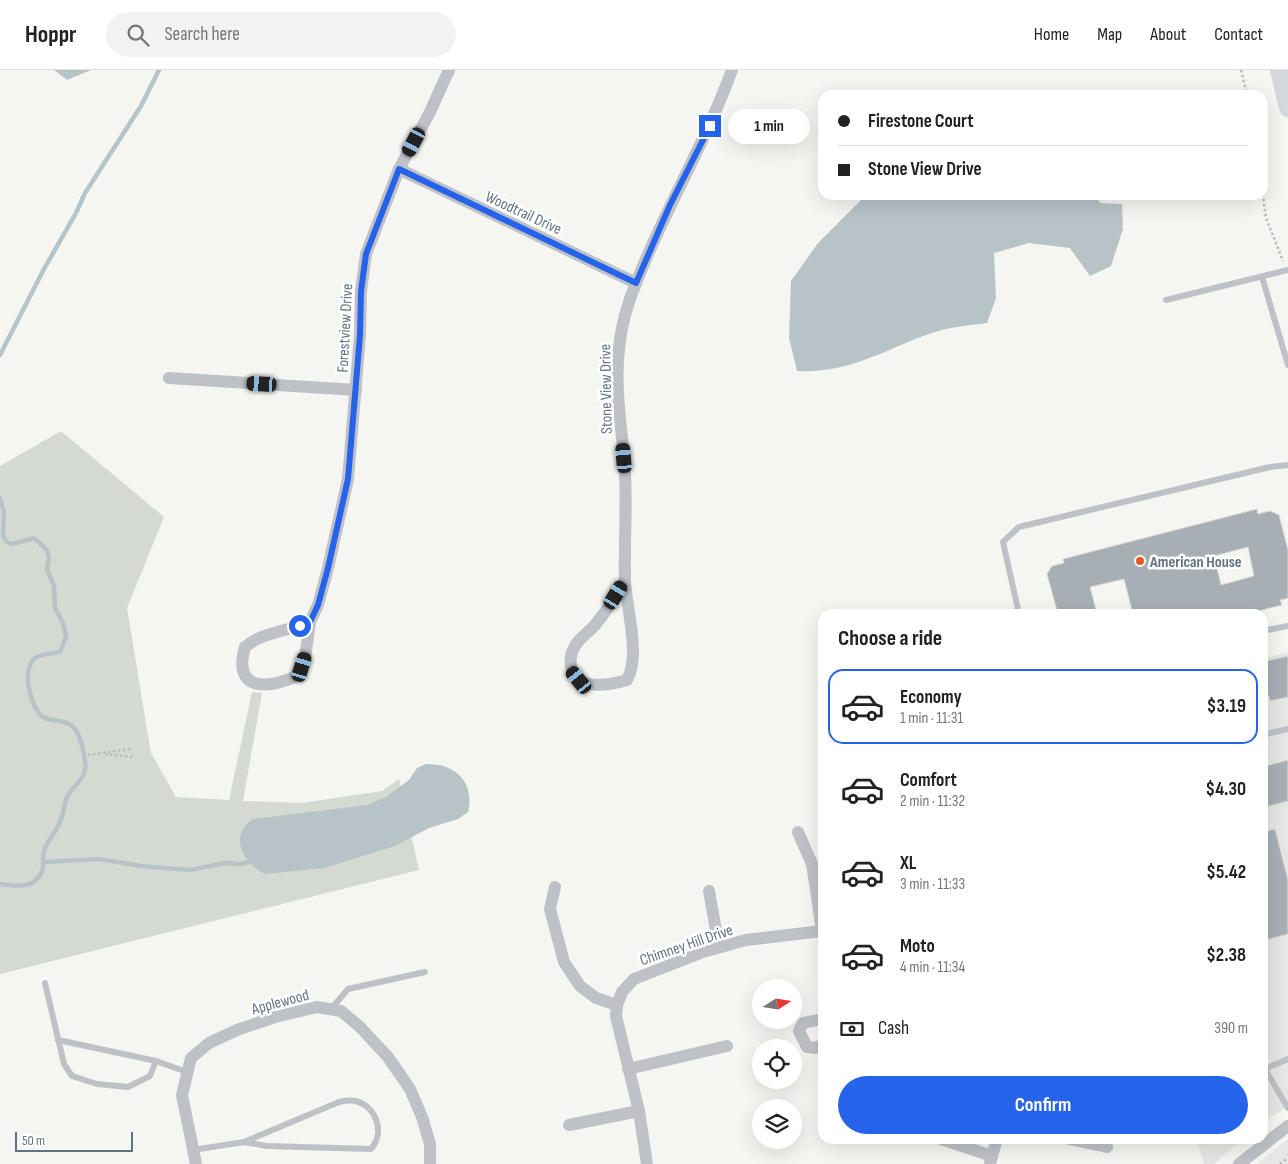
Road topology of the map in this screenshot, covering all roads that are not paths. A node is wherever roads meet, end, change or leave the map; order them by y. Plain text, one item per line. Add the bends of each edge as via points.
1 (449, 70) edge
2 (732, 70) edge
3 (1278, 70) edge
4 (1288, 108) edge
5 (399, 169) junction
6 (1287, 270) edge
7 (1262, 277) junction
8 (636, 283) junction
9 (1166, 300) dead end
10 (1288, 365) edge
11 (169, 378) dead end
12 (356, 390) junction
13 (1288, 465) edge
14 (625, 580) junction
15 (1018, 609) edge
16 (310, 622) junction
17 (1288, 626) edge
18 (1268, 630) edge
19 (1288, 729) edge
20 (1268, 734) edge
21 (798, 832) dead end
22 (555, 887) dead end
23 (709, 892) dead end
24 (818, 904) edge
25 (818, 931) edge
26 (719, 947) junction
27 (425, 972) dead end
28 (45, 983) dead end
29 (617, 1005) junction
30 (331, 1009) junction
31 (818, 1020) edge
32 (58, 1040) junction
33 (727, 1046) dead end
34 (818, 1047) edge
35 (1288, 1059) edge
36 (156, 1061) junction
37 (1268, 1065) edge
38 (628, 1069) junction
39 (187, 1072) junction
40 (1268, 1073) edge
41 (1288, 1108) edge
42 (639, 1111) junction
43 (569, 1125) dead end
44 (1288, 1126) edge
45 (244, 1142) junction
46 (1268, 1142) edge
47 (953, 1144) edge
48 (996, 1144) edge
49 (1093, 1144) edge
50 (1265, 1144) edge
51 (1108, 1147) dead end
52 (193, 1150) junction
53 (991, 1160) edge
54 (196, 1164) edge
55 (430, 1164) edge
56 (647, 1164) edge
57 (1239, 1164) edge

1 - 5 street, Forestview Drive
2 - 8 street, Stone View Drive via 718,110 670,205
3 - 4 main road
5 - 8 street, Woodtrail Drive
5 - 12 street, Forestview Drive via 366,254
6 - 7 lane
7 - 9 lane
7 - 10 lane
8 - 14 street, Stone View Drive via 626,308 618,350 625,474
11 - 12 street
12 - 16 street, Forestview Drive via 348,479 327,574
13 - 15 lane via 1019,527 1003,542
14 - 14 street, Stone View Drive via 633,669 627,680 612,684 594,685 579,680 570,665 574,646 608,610
16 - 16 street, Forestview Drive via 262,637 245,647 242,659 248,678 263,686 297,676 304,658
17 - 18 lane
19 - 20 lane
21 - 24 street via 812,864
22 - 29 street via 550,909 564,962 585,990 596,998
23 - 26 street
25 - 26 street, Chimney Hill Drive
26 - 29 street, Chimney Hill Drive via 634,979 622,992
27 - 30 lane via 348,989
28 - 32 lane
29 - 38 street via 618,1028
30 - 39 street, Applewood via 317,1007 237,1030 209,1043 191,1058
30 - 55 street, Applewood via 341,1011 360,1027 388,1057 410,1089 430,1144
31 - 34 street via 803,1023 799,1031 806,1047
32 - 36 lane
32 - 36 lane via 64,1064 72,1076 97,1084 128,1087 150,1076
33 - 38 street
35 - 37 lane
36 - 39 lane
38 - 42 street
39 - 52 street, Applewood via 182,1095
40 - 41 lane
42 - 43 street
42 - 56 street
44 - 46 street
45 - 45 lane via 371,1149 378,1141 379,1129 367,1106 354,1100 340,1102
45 - 52 lane
47 - 53 street
48 - 53 street
49 - 51 street
50 - 57 street
52 - 54 street, Applewood

